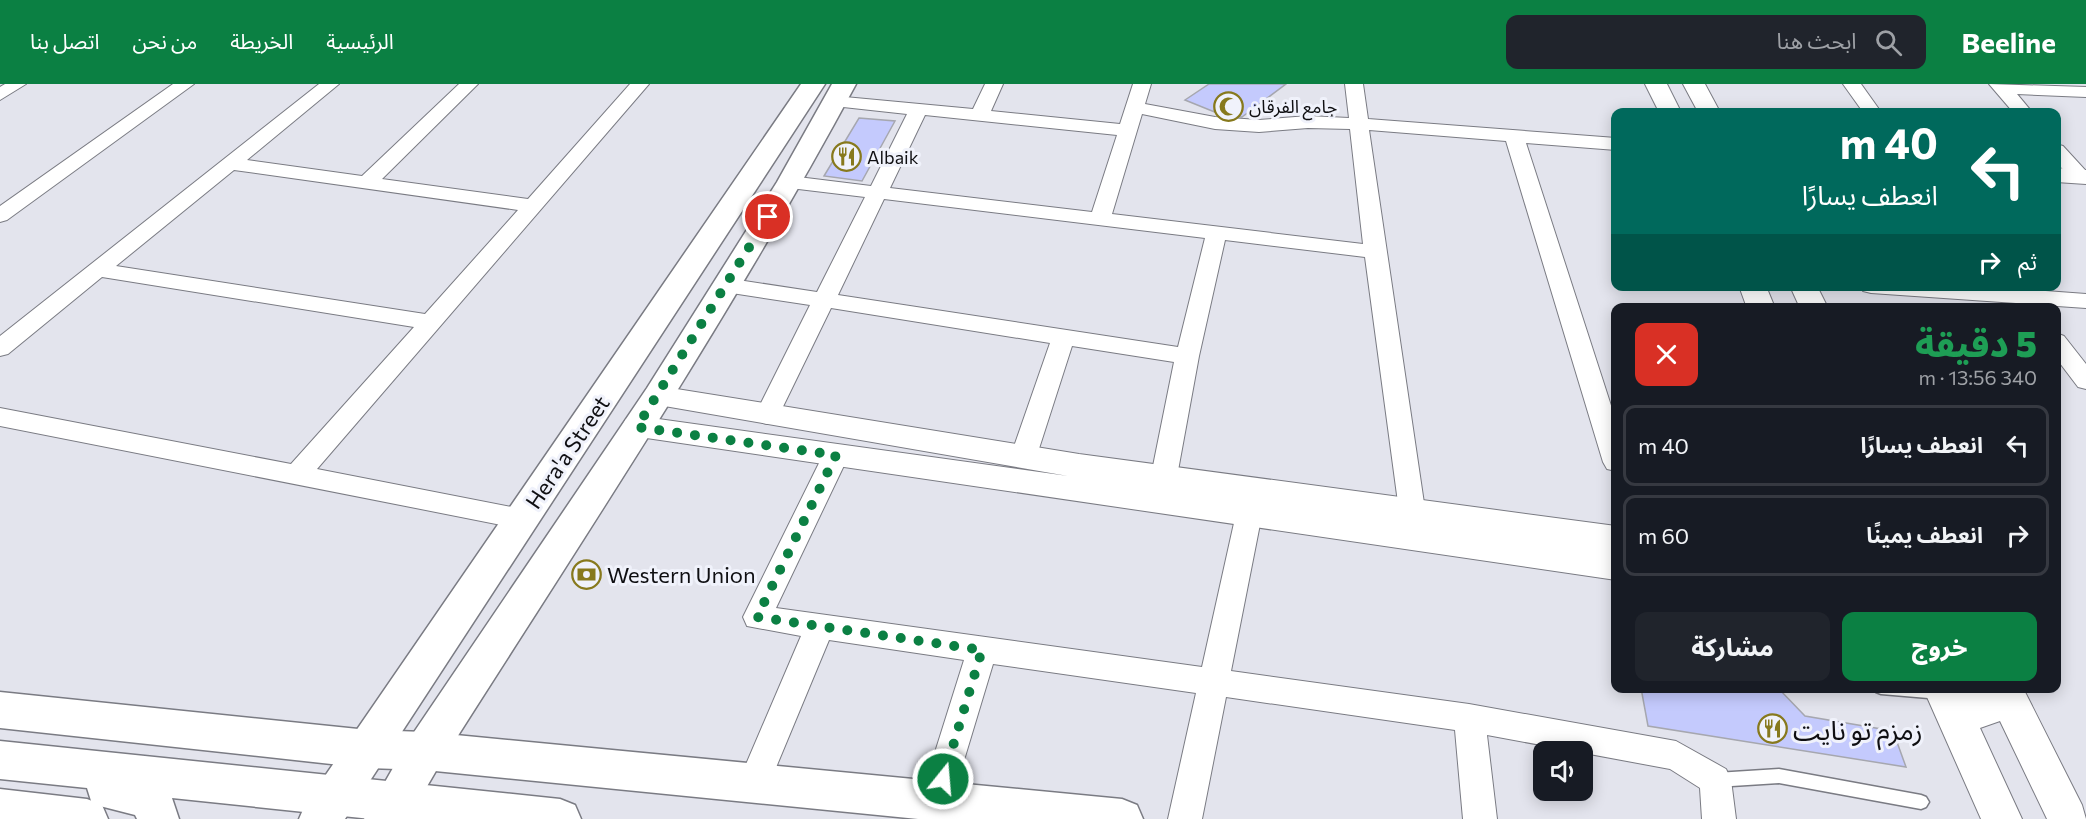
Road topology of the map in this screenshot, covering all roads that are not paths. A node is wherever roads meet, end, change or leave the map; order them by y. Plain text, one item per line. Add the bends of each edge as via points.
1 (17, 84) edge
2 (185, 84) edge
3 (330, 84) edge
4 (469, 84) edge
5 (640, 84) edge
6 (994, 84) edge
7 (1142, 84) edge
8 (1354, 84) edge
9 (1656, 84) edge
10 (1694, 84) edge
11 (1852, 84) edge
12 (1999, 86) edge
13 (830, 90) edge
14 (2086, 92) edge
15 (0, 94) edge
16 (1135, 107) junction
17 (1668, 108) edge
18 (1707, 108) edge
19 (1869, 108) edge
20 (2019, 108) edge
21 (919, 109) junction
22 (980, 115) junction
23 (1359, 124) junction
24 (1128, 130) junction
25 (1514, 136) junction
26 (1611, 144) edge
27 (2061, 157) edge
28 (230, 164) junction
29 (2077, 181) edge
30 (790, 182) junction
31 (366, 183) junction
32 (876, 192) junction
33 (2061, 192) edge
34 (534, 206) junction
35 (0, 216) edge
36 (1100, 220) junction
37 (1216, 234) junction
38 (1375, 252) junction
39 (98, 270) junction
40 (725, 285) junction
41 (1920, 291) edge
42 (2086, 301) edge
43 (823, 302) junction
44 (2027, 302) edge
45 (430, 322) junction
46 (1064, 336) junction
47 (0, 348) edge
48 (2061, 348) edge
49 (1187, 356) junction
50 (2086, 381) edge
51 (658, 396) junction
52 (767, 415) junction
53 (0, 417) edge
54 (637, 427) junction
55 (1611, 446) edge
56 (836, 455) junction
57 (1023, 458) junction
58 (297, 475) junction
59 (1164, 476) junction
60 (1078, 478) junction
61 (1412, 510) junction
62 (1249, 514) junction
63 (522, 519) junction
64 (1611, 538) edge
65 (1611, 565) edge
66 (820, 627) junction
67 (982, 650) junction
68 (1212, 682) junction
69 (1944, 693) edge
70 (1947, 693) edge
71 (2002, 693) edge
72 (2005, 693) edge
73 (0, 710) edge
74 (1469, 718) junction
75 (368, 749) junction
76 (425, 751) junction
77 (0, 760) edge
78 (0, 771) edge
79 (1715, 780) junction
80 (754, 783) junction
81 (936, 800) junction
82 (1920, 802) dead end
83 (329, 806) edge
84 (0, 809) edge
85 (391, 810) edge
86 (1095, 818) edge
87 (87, 819) edge
88 (158, 819) edge
89 (560, 819) edge
90 (1185, 819) edge
91 (1480, 819) edge
92 (1719, 819) edge
93 (2002, 819) edge
94 (2068, 819) edge

1 - 15 street
2 - 35 street
3 - 28 street
4 - 31 street
5 - 34 street
6 - 22 street
7 - 16 street
8 - 23 street
9 - 17 street
10 - 18 street
11 - 19 street
12 - 14 street
12 - 20 street
13 - 21 street
13 - 30 main road, Hera'a Street
13 - 63 main road, Hera'a Street
16 - 23 street via 1215,123
16 - 24 street
21 - 22 street
21 - 32 street
22 - 24 street
23 - 25 street
23 - 38 street
24 - 36 street
25 - 26 street
25 - 55 street
27 - 29 street
28 - 31 street
28 - 39 street
29 - 33 street
30 - 32 street
30 - 40 main road, Hera'a Street
31 - 34 street
32 - 36 street
32 - 43 street
34 - 45 street
36 - 37 street
37 - 38 street
37 - 49 street
38 - 61 street
39 - 45 street
39 - 47 street
40 - 43 street
40 - 51 main road, Hera'a Street
41 - 44 street
42 - 44 street
43 - 46 street
43 - 52 street
45 - 58 street
46 - 49 street
46 - 57 street
48 - 50 street
49 - 59 street
51 - 52 street
51 - 54 main road, Hera'a Street
52 - 57 street
53 - 58 street
54 - 56 street
54 - 76 main road, Hera'a Street
56 - 60 street
56 - 66 street via 757,617
57 - 60 street
58 - 63 street
59 - 60 street
59 - 61 street
60 - 62 street
61 - 64 street
62 - 65 street
62 - 68 street
63 - 75 main road, Hera'a Street
66 - 67 street
66 - 80 street
67 - 68 street
67 - 81 street
68 - 74 street
68 - 90 street
69 - 93 street
70 - 71 street via 1982,712
72 - 94 street
73 - 75 main road
74 - 79 street via 1676,756
74 - 91 street
75 - 76 main road
75 - 83 main road, Hera'a Street
76 - 80 main road
76 - 85 main road, Hera'a Street
77 - 83 main road
78 - 88 main road via 151,798
79 - 82 lane via 1779,776
79 - 92 street
80 - 81 main road
81 - 86 main road
83 - 85 main road
84 - 87 main road
85 - 89 main road

